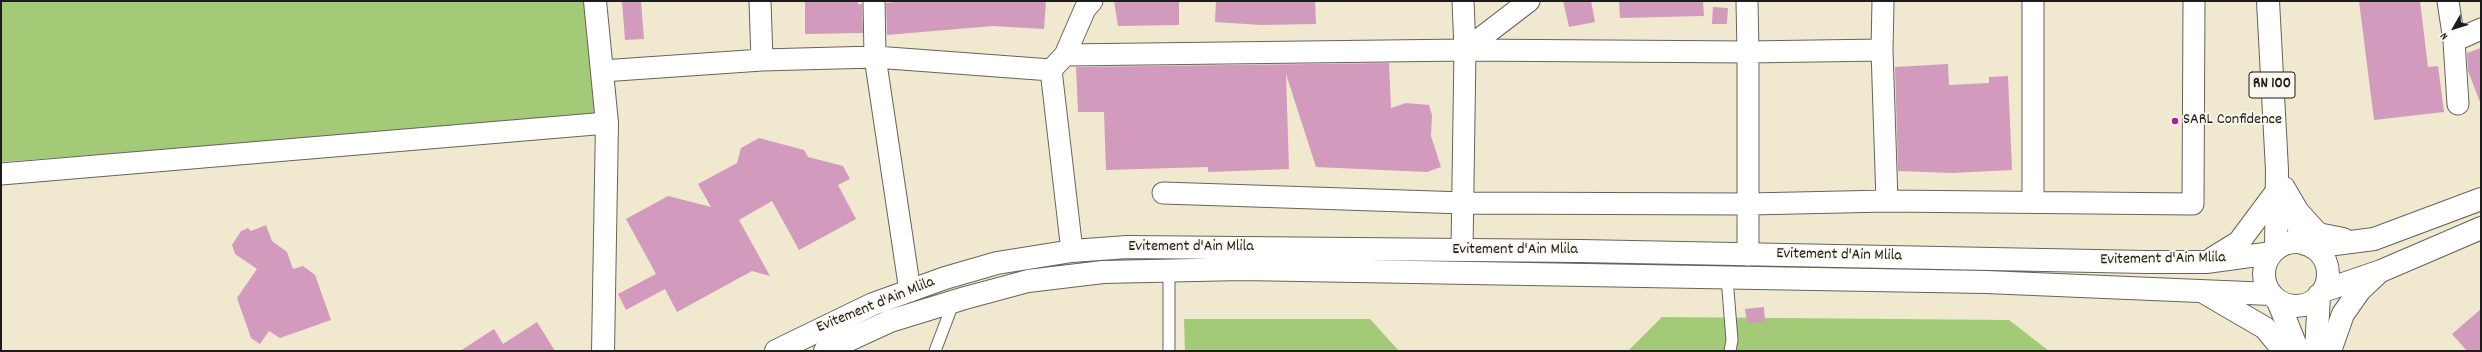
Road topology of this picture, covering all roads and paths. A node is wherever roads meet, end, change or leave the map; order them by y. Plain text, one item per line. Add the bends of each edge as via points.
1 (595, 1) edge
2 (760, 1) edge
3 (874, 1) edge
4 (1092, 1) edge
5 (1463, 1) edge
6 (1529, 1) edge
7 (1747, 1) edge
8 (1883, 1) edge
9 (2033, 1) edge
10 (2194, 1) edge
11 (2268, 1) edge
12 (2448, 1) edge
13 (2481, 29) edge
14 (2454, 41) junction
15 (1465, 50) junction
16 (1882, 50) junction
17 (1748, 52) junction
18 (875, 57) junction
19 (762, 60) junction
20 (1058, 63) junction
21 (602, 71) junction
22 (2458, 104) dead end
23 (608, 124) junction
24 (1, 174) edge
25 (2279, 183) junction
26 (1163, 192) dead end
27 (2481, 199) edge
28 (1887, 201) junction
29 (2033, 202) junction
30 (1464, 203) junction
31 (1750, 204) junction
32 (2481, 228) edge
33 (2374, 239) junction
34 (2308, 245) junction
35 (1462, 250) junction
36 (1072, 251) junction
37 (2274, 251) junction
38 (1748, 255) junction
39 (2206, 262) junction
40 (1169, 271) junction
41 (2380, 271) junction
42 (1727, 278) junction
43 (910, 291) junction
44 (2200, 291) junction
45 (2321, 293) junction
46 (2274, 297) junction
47 (954, 301) junction
48 (603, 351) edge
49 (776, 351) edge
50 (824, 351) edge
51 (935, 351) edge
52 (1169, 351) edge
53 (1730, 351) edge
54 (2284, 351) edge
55 (2298, 351) edge
56 (2316, 351) edge
57 (2330, 351) edge

1 - 21 main road
2 - 19 street
3 - 18 street
4 - 20 street via 1085,9
5 - 15 street
6 - 15 street
7 - 17 street
8 - 16 street
9 - 29 street
10 - 29 street via 2192,204
11 - 25 main road, RN 100
12 - 14 street
13 - 14 street
14 - 22 street
15 - 17 street
15 - 20 street
15 - 30 street
16 - 17 street
16 - 28 street
17 - 31 street
18 - 19 street
18 - 20 street
18 - 43 street
19 - 21 street
20 - 36 street
21 - 23 main road
23 - 24 street
23 - 48 main road
25 - 33 main road via 2298,212 2318,234 2346,240
25 - 34 main road, RN 100
25 - 37 main road, RN 100
25 - 39 main road via 2239,242
26 - 30 street
27 - 33 main road
28 - 29 street
28 - 31 street
30 - 31 street
30 - 35 street
31 - 38 street
32 - 41 main road
33 - 34 main road
34 - 37 main road via 2287,243
34 - 45 main road via 2321,255 2327,266 2326,283
35 - 36 main road, Evitement d'Ain Mlila via 1127,247
35 - 38 main road, Evitement d'Ain Mlila
36 - 43 main road, Evitement d'Ain Mlila via 997,263
37 - 39 main road, Evitement d'Ain Mlila
37 - 46 main road via 2265,265 2264,275
38 - 39 main road, Evitement d'Ain Mlila
40 - 42 main road, Evitement d'Ain Mlila via 1250,269
40 - 47 main road, Evitement d'Ain Mlila via 1103,272 1028,281
40 - 52 lane
41 - 45 main road
41 - 57 main road via 2360,290 2343,314
42 - 44 main road, Evitement d'Ain Mlila via 1986,282
42 - 53 lane via 1732,340
43 - 49 main road, Evitement d'Ain Mlila via 873,304
44 - 46 main road, Evitement d'Ain Mlila
44 - 54 main road via 2264,328
45 - 46 main road via 2307,304 2297,306
45 - 56 main road
46 - 55 main road
47 - 50 main road, Evitement d'Ain Mlila via 890,322
47 - 51 lane

